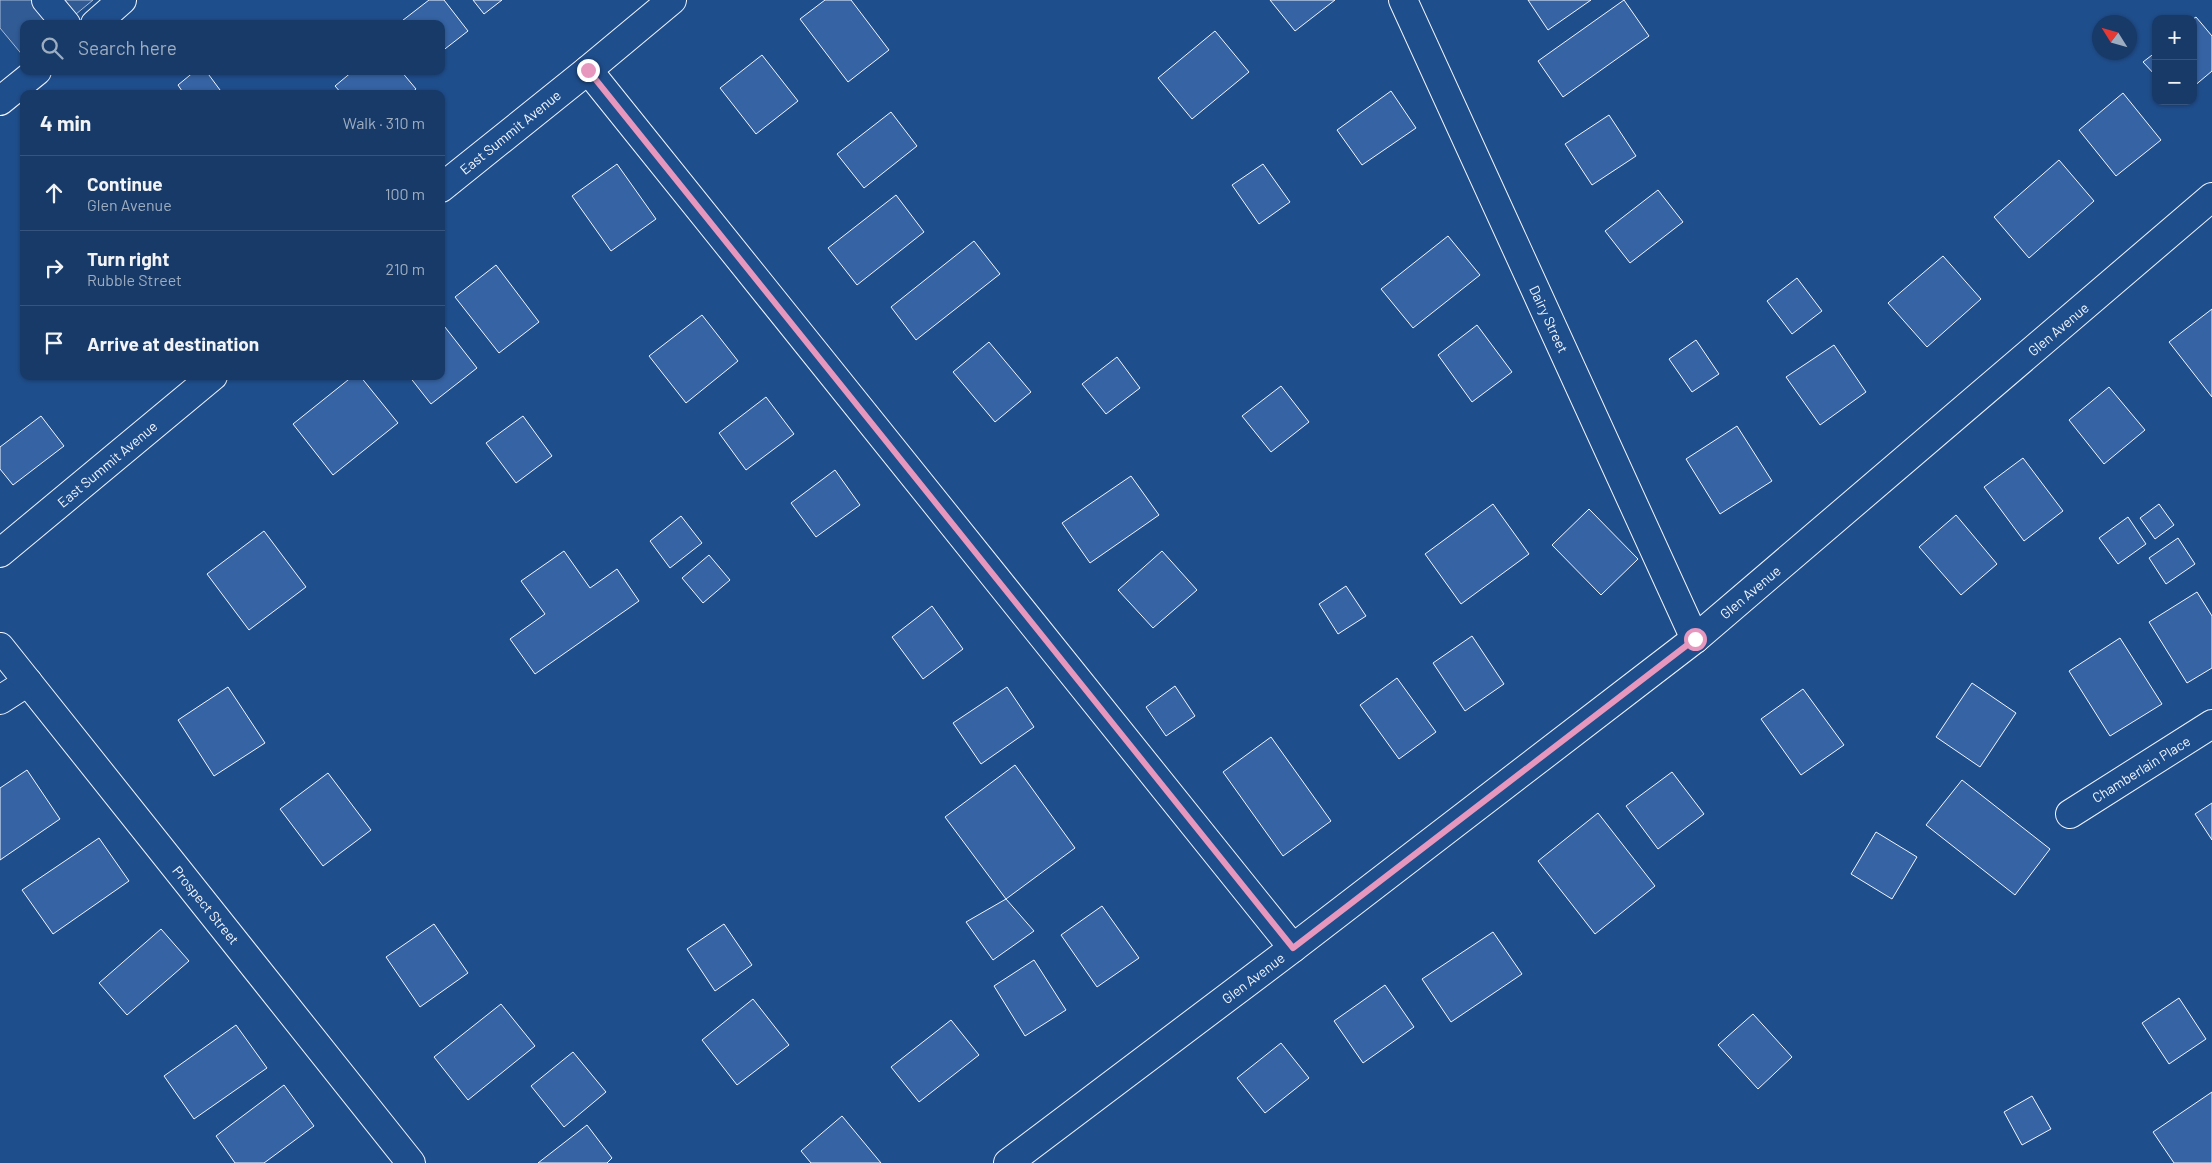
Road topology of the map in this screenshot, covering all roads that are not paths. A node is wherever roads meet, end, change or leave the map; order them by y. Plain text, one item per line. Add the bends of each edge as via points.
1 (46, 0) edge
2 (122, 0) edge
3 (672, 0) edge
4 (1403, 0) edge
5 (63, 20) edge
6 (100, 20) edge
7 (588, 70) junction
8 (32, 75) edge
9 (0, 101) edge
10 (445, 185) edge
11 (2212, 198) edge
12 (209, 380) edge
13 (0, 553) edge
14 (1695, 639) junction
15 (0, 646) edge
16 (28, 682) junction
17 (0, 700) edge
18 (2212, 724) edge
19 (2070, 814) dead end
20 (1293, 948) junction
21 (411, 1163) edge
22 (1008, 1163) edge

1 - 5 street
2 - 6 street
3 - 7 street, East Summit Avenue
4 - 14 street, Dairy Street
7 - 10 street, East Summit Avenue
7 - 20 street
8 - 9 street
11 - 14 street, Glen Avenue
12 - 13 street, East Summit Avenue
14 - 20 street, Glen Avenue
15 - 16 street, Prospect Street
16 - 17 street
16 - 21 street, Prospect Street
18 - 19 street, Chamberlain Place
20 - 22 street, Glen Avenue

